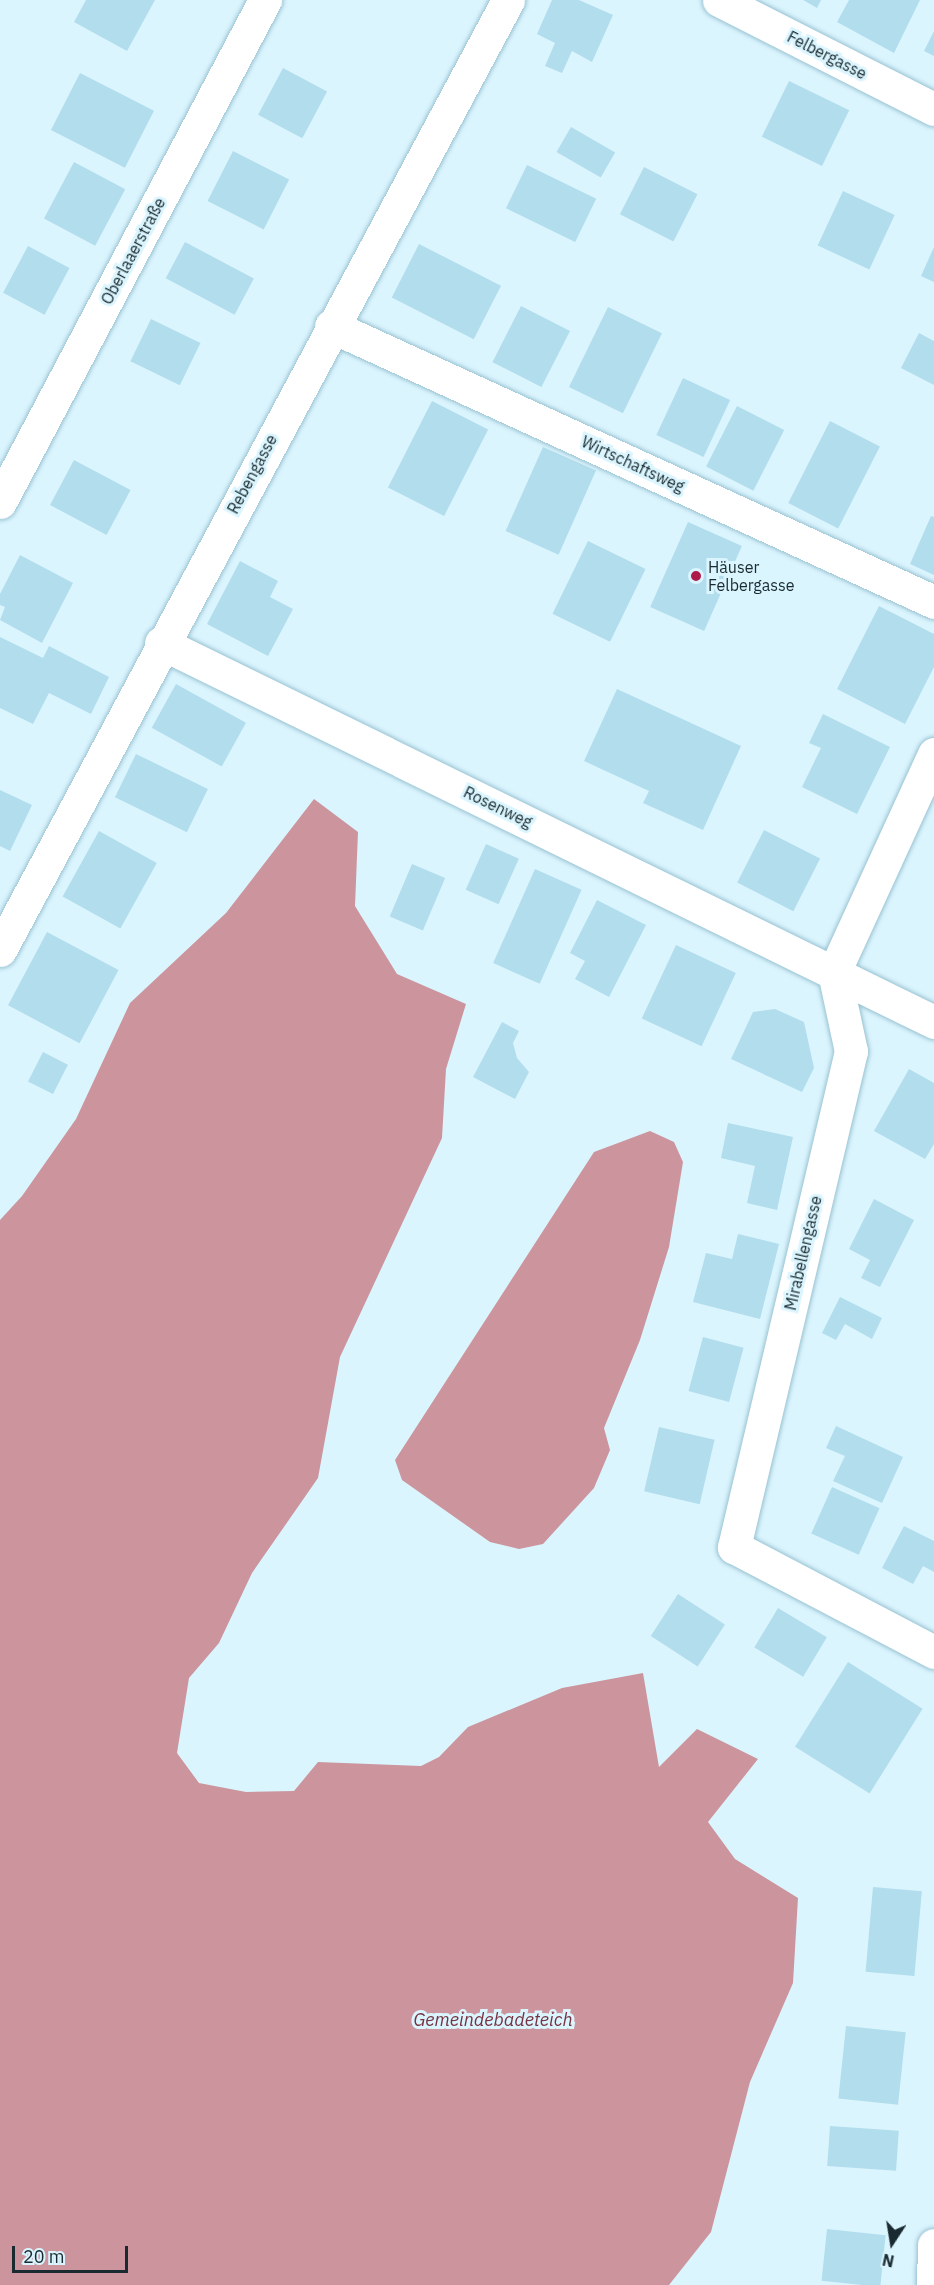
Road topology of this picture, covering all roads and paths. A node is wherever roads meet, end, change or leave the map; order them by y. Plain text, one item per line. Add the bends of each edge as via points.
1 (265, 0) edge
2 (508, 0) edge
3 (719, 0) edge
4 (934, 109) edge
5 (331, 326) junction
6 (0, 502) edge
7 (934, 602) edge
8 (161, 643) junction
9 (934, 754) edge
10 (0, 950) edge
11 (834, 972) junction
12 (934, 1022) edge
13 (934, 1652) edge
14 (934, 2245) edge
15 (933, 2285) edge

1 - 6 street, Oberlaaerstraße
2 - 5 street, Rebengasse
3 - 4 street, Felbergasse
5 - 7 street, Wirtschaftsweg
5 - 8 street, Rebengasse
8 - 10 street, Rebengasse
8 - 11 street, Rosenweg
9 - 11 street
11 - 12 street, Rosenweg
11 - 13 street, Mirabellengasse via 851,1051 734,1547
14 - 15 street

